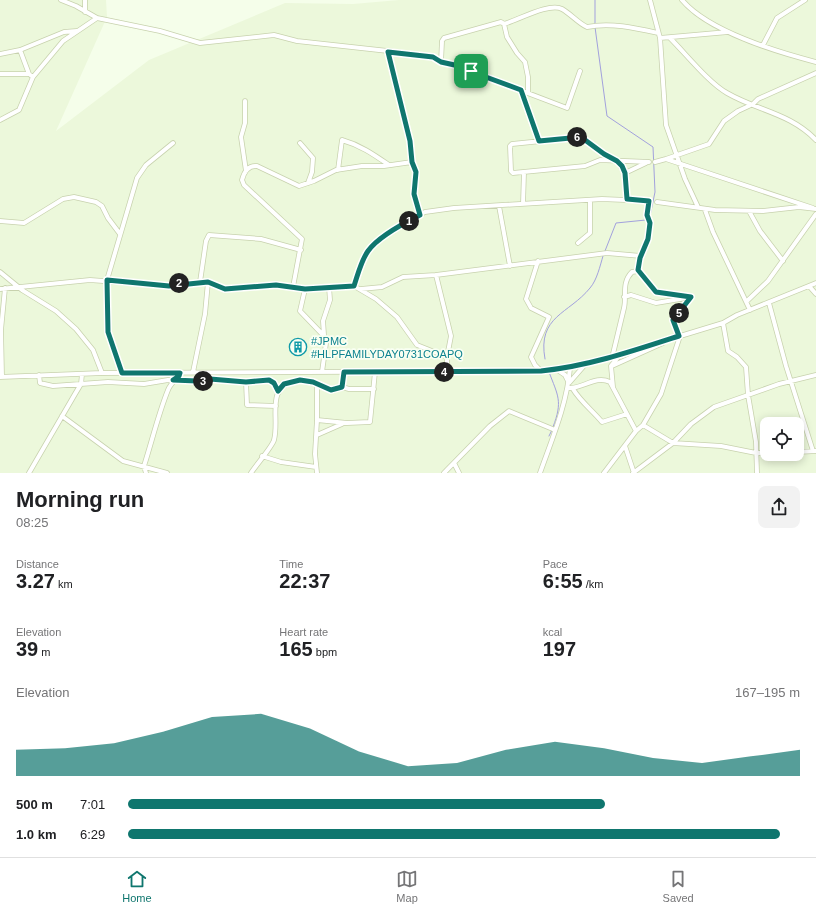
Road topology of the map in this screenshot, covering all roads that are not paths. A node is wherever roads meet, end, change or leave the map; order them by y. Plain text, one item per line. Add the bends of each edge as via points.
1 (61, 0) edge
2 (84, 0) edge
3 (650, 0) edge
4 (682, 0) edge
5 (805, 0) edge
6 (85, 12) junction
7 (97, 18) junction
8 (504, 24) junction
9 (77, 31) junction
10 (658, 32) junction
11 (728, 32) junction
12 (660, 38) junction
13 (670, 38) junction
14 (763, 45) junction
15 (20, 50) junction
16 (388, 52) junction
17 (0, 54) edge
18 (441, 62) junction
19 (816, 62) edge
20 (580, 71) dead end
21 (816, 73) edge
22 (0, 74) edge
23 (29, 74) junction
24 (33, 77) junction
25 (521, 90) junction
26 (528, 92) junction
27 (245, 101) dead end
28 (753, 104) junction
29 (0, 120) edge
30 (816, 140) edge
31 (539, 141) junction
32 (173, 143) dead end
33 (300, 143) dead end
34 (677, 156) junction
35 (666, 159) junction
36 (616, 160) junction
37 (412, 162) junction
38 (655, 162) dead end
39 (680, 165) junction
40 (390, 166) junction
41 (338, 170) junction
42 (246, 171) junction
43 (524, 172) junction
44 (625, 173) junction
45 (308, 183) junction
46 (627, 199) junction
47 (590, 200) junction
48 (658, 202) dead end
49 (523, 204) junction
50 (499, 206) junction
51 (698, 207) junction
52 (814, 208) edge
53 (705, 210) junction
54 (749, 211) junction
55 (816, 214) edge
56 (420, 215) junction
57 (0, 221) edge
58 (120, 234) junction
59 (578, 243) dead end
60 (301, 250) junction
61 (641, 256) junction
62 (538, 261) junction
63 (784, 261) junction
64 (510, 266) junction
65 (638, 270) junction
66 (0, 272) edge
67 (436, 275) junction
68 (107, 280) junction
69 (200, 282) junction
70 (208, 282) junction
71 (816, 283) edge
72 (17, 286) junction
73 (354, 286) junction
74 (809, 286) junction
75 (292, 287) junction
76 (329, 287) junction
77 (6, 288) junction
78 (0, 289) edge
79 (305, 289) junction
80 (359, 289) junction
81 (816, 294) edge
82 (624, 297) junction
83 (691, 297) junction
84 (747, 301) junction
85 (769, 303) junction
86 (750, 310) junction
87 (723, 323) junction
88 (324, 336) junction
89 (679, 336) junction
90 (619, 356) junction
91 (447, 357) junction
92 (612, 358) junction
93 (586, 365) junction
94 (612, 366) junction
95 (570, 368) junction
96 (556, 369) junction
97 (541, 371) junction
98 (193, 372) junction
99 (322, 372) junction
100 (344, 372) junction
101 (376, 372) junction
102 (447, 372) junction
103 (102, 373) junction
104 (122, 373) junction
105 (180, 373) junction
106 (82, 374) junction
107 (38, 375) junction
108 (816, 375) edge
109 (1, 377) edge
110 (173, 380) junction
111 (791, 380) junction
112 (246, 382) junction
113 (569, 383) junction
114 (316, 384) junction
115 (80, 385) junction
116 (342, 387) junction
117 (613, 387) junction
118 (568, 388) junction
119 (374, 389) junction
120 (573, 389) junction
121 (278, 391) junction
122 (748, 395) junction
123 (276, 406) junction
124 (627, 414) junction
125 (62, 416) junction
126 (317, 420) junction
127 (344, 423) junction
128 (643, 425) junction
129 (555, 430) junction
130 (636, 431) junction
131 (316, 435) junction
132 (673, 443) junction
133 (625, 446) junction
134 (815, 451) edge
135 (804, 452) edge
136 (756, 453) junction
137 (760, 453) edge
138 (262, 456) junction
139 (454, 463) junction
140 (144, 466) junction
141 (316, 467) junction
142 (29, 473) edge
143 (146, 473) edge
144 (167, 473) edge
145 (251, 473) edge
146 (317, 473) edge
147 (444, 473) edge
148 (459, 473) edge
149 (540, 473) edge
150 (604, 473) edge
151 (634, 473) edge
152 (757, 473) edge

1 - 6 street
2 - 6 street
3 - 10 street
4 - 11 street
5 - 14 street via 777,18
6 - 7 street
7 - 9 street
7 - 16 street via 160,31 200,43 274,35 296,41
8 - 10 street via 555,7 564,10 588,27 630,27
8 - 18 street via 501,22 444,38
8 - 26 street via 510,42 525,62
9 - 15 street via 64,32
9 - 24 street via 62,41
10 - 12 street
11 - 13 street
11 - 14 street
12 - 13 street
12 - 34 street via 665,118
13 - 28 street via 722,90
14 - 19 street
15 - 17 street
15 - 23 street
16 - 18 street via 433,57
16 - 37 street via 410,141
18 - 25 street via 468,68
20 - 26 street via 569,107
21 - 28 street via 758,99
22 - 23 street
23 - 24 street
24 - 29 street via 19,110
25 - 26 street
25 - 31 street
27 - 42 street via 245,123 241,138
28 - 30 street via 800,125
28 - 34 street via 724,121 709,144
31 - 36 street via 581,137
31 - 43 street via 510,146 512,172
32 - 58 street via 146,165 137,178
33 - 45 street via 313,158
34 - 35 street
34 - 39 street
35 - 38 street
35 - 39 street
36 - 43 street via 600,160 585,166
36 - 44 street
36 - 44 street via 649,162
37 - 40 street
37 - 56 street via 416,172 414,194
39 - 51 street
39 - 52 street
40 - 41 street via 362,166
40 - 41 street via 358,145 342,140
41 - 45 street
42 - 45 street via 251,166 257,166 295,186
42 - 60 street via 242,180 244,185 298,234 302,239
43 - 49 street
44 - 46 street
46 - 47 street
46 - 61 street via 649,201 648,239
47 - 49 street
47 - 59 street via 590,234
48 - 51 street
49 - 50 street
50 - 56 street via 454,208
50 - 64 street
51 - 53 street
52 - 54 street
53 - 54 street
53 - 84 street
54 - 63 street via 760,231
55 - 63 street
56 - 73 street via 369,249
57 - 58 street via 24,224 63,199 74,197 102,206
58 - 68 street
60 - 69 street via 261,239 209,235
60 - 75 street
61 - 62 street via 607,253
61 - 65 street
62 - 64 street
62 - 97 street via 526,299 531,308 549,317 531,353 532,360
63 - 84 street
64 - 67 street
65 - 82 street via 629,275 624,287
65 - 83 street via 656,292
66 - 72 street
67 - 80 street via 403,277 382,287
67 - 91 street via 451,336
68 - 69 street via 169,286
68 - 72 street
68 - 104 street via 108,332
69 - 70 street
70 - 75 street via 225,289 276,285
70 - 98 street via 205,314
71 - 74 street
72 - 77 street
72 - 103 street via 56,311 76,329 93,350
73 - 76 street
73 - 80 street
74 - 81 street
74 - 85 street
75 - 79 street
76 - 79 street
76 - 88 street via 330,300 324,321
77 - 78 street
77 - 109 street via 1,330
79 - 88 street via 300,311
80 - 91 street via 376,299 397,317 417,345
82 - 83 street via 631,295 656,303
82 - 92 street
83 - 89 street via 673,320
84 - 86 street
85 - 86 street
85 - 111 street
86 - 87 street
87 - 89 street
87 - 122 street via 728,352 745,364
88 - 99 street via 326,343
89 - 90 street
90 - 92 street
90 - 94 street
91 - 102 street
92 - 93 street
93 - 95 street
93 - 113 street via 574,374
94 - 117 street
94 - 128 street via 680,336 662,394
95 - 96 street
95 - 113 street
96 - 97 street
96 - 113 street via 565,375
97 - 102 street
98 - 99 street
98 - 105 street
99 - 100 street
100 - 101 street
100 - 116 street
101 - 102 street
101 - 119 street
103 - 104 street
103 - 106 street
104 - 105 street
105 - 110 street
106 - 107 street
106 - 115 street
107 - 109 street
107 - 115 street via 39,381 44,385
108 - 111 street
110 - 112 street via 210,379
110 - 115 street via 144,384 108,382
110 - 140 street via 165,397
111 - 122 street
111 - 134 street
112 - 121 street via 272,381
112 - 123 street via 247,405
113 - 118 street
114 - 116 street via 331,390
114 - 121 street via 300,380 284,384
114 - 126 street
115 - 125 street
116 - 119 street
117 - 120 street via 610,382 598,379
117 - 124 street
118 - 120 street
118 - 129 street
119 - 127 street via 370,422
120 - 124 street via 602,422
121 - 123 street
122 - 132 street via 714,407 691,424
122 - 136 street
123 - 138 street via 274,440
124 - 130 street
125 - 140 street via 123,461
125 - 142 street
126 - 127 street
126 - 131 street
127 - 131 street
128 - 130 street
128 - 132 street
129 - 139 street via 508,410
129 - 149 street
130 - 133 street
131 - 141 street
132 - 136 street via 721,446
132 - 151 street
133 - 150 street
133 - 151 street
134 - 135 street
136 - 137 street
136 - 152 street
138 - 141 street via 281,462
138 - 145 street
139 - 147 street
139 - 148 street
140 - 143 street
140 - 144 street
141 - 146 street

